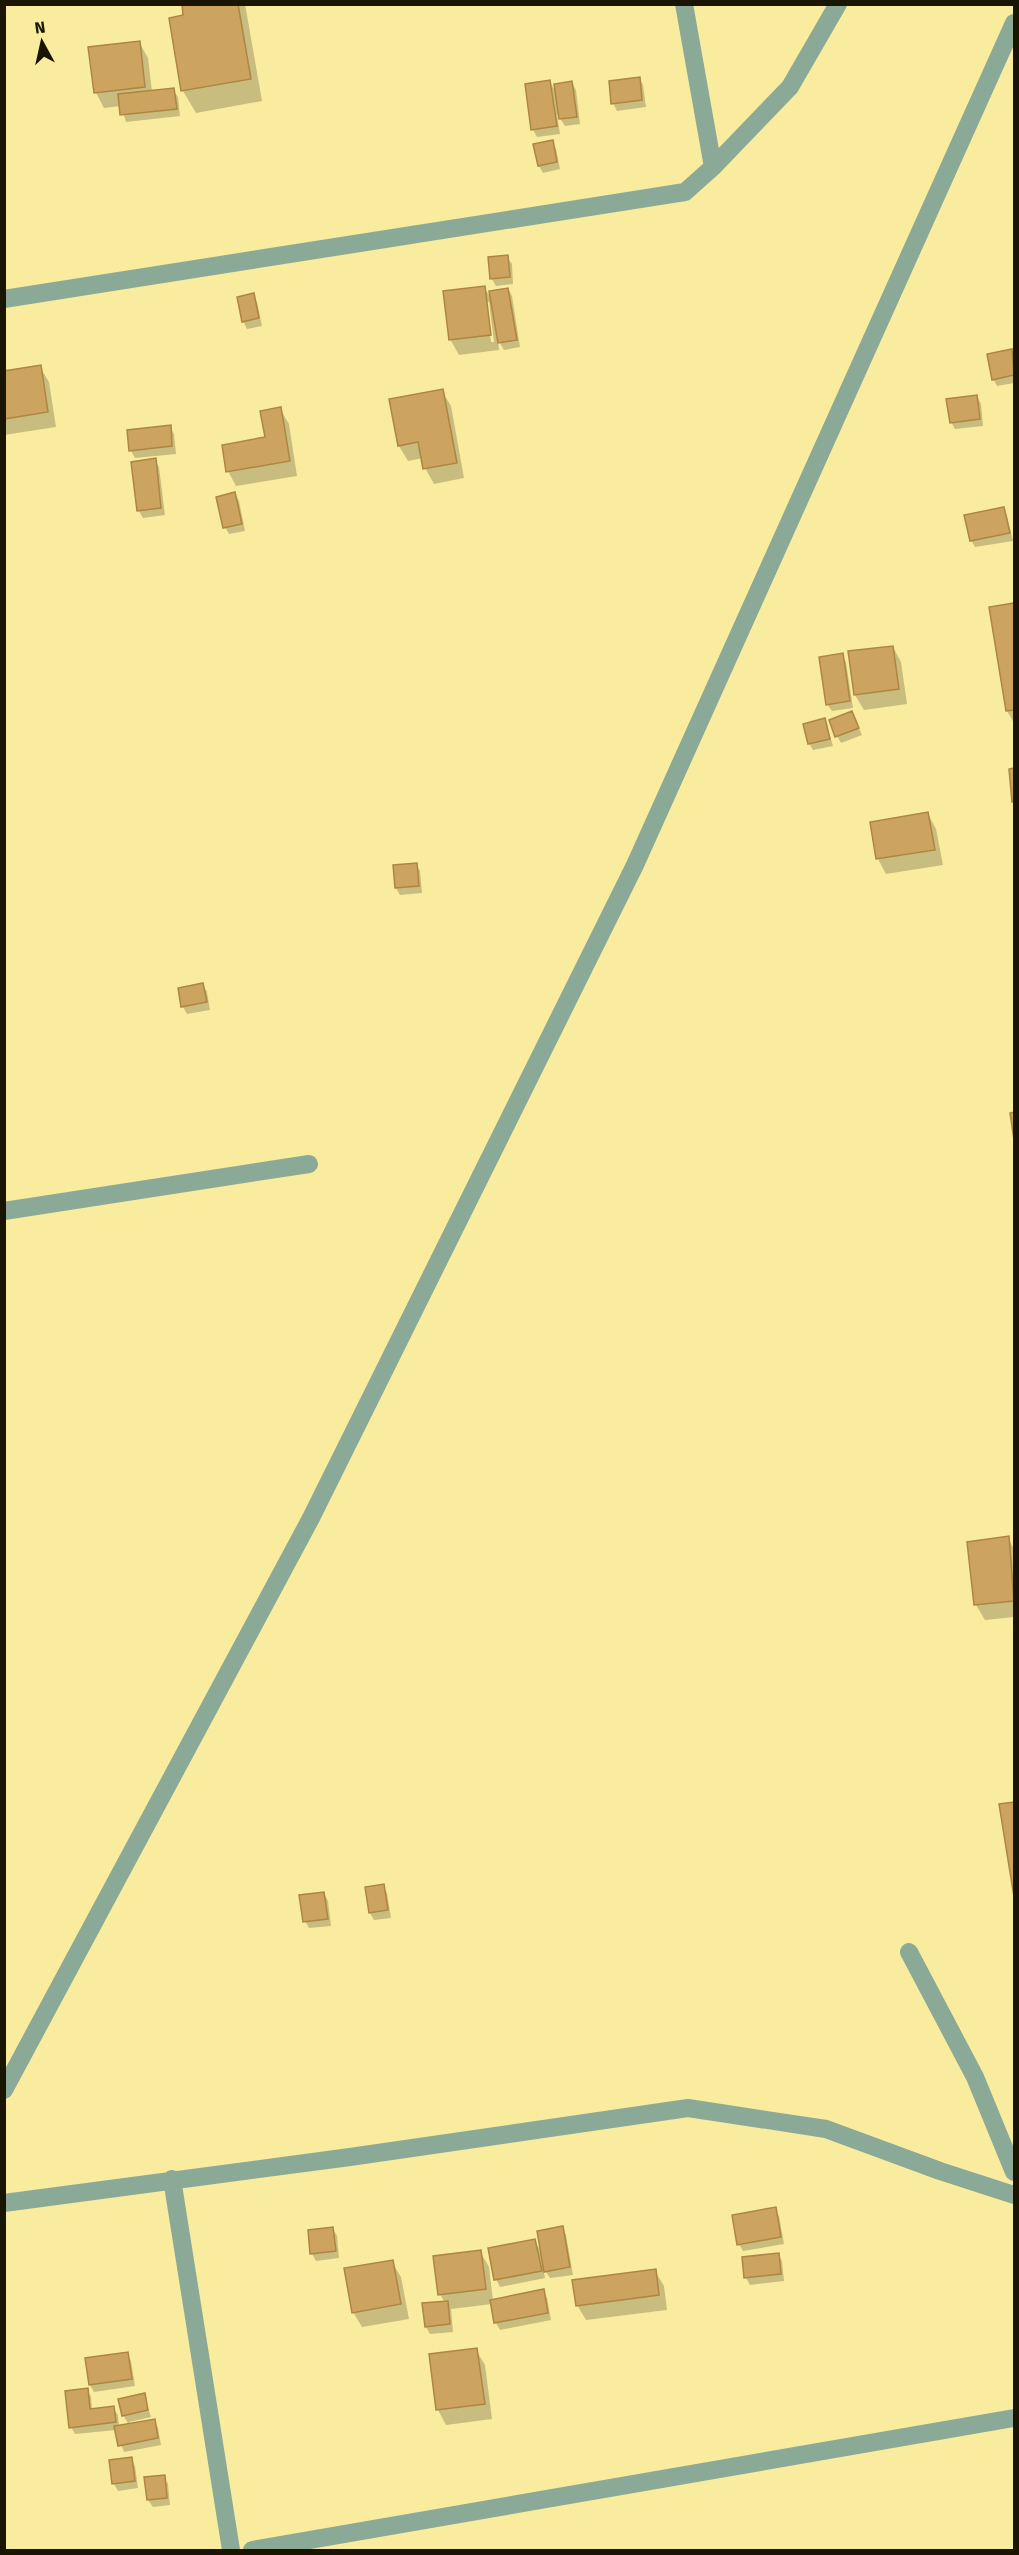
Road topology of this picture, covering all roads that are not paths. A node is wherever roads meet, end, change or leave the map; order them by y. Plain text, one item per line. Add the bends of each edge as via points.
1 (684, 4) edge
2 (838, 4) edge
3 (1014, 23) edge
4 (713, 167) junction
5 (4, 299) edge
6 (309, 1164) dead end
7 (4, 1211) edge
8 (909, 1952) dead end
9 (4, 2090) edge
10 (1014, 2172) edge
11 (172, 2179) junction
12 (1014, 2195) edge
13 (4, 2203) edge
14 (1014, 2418) edge
15 (231, 2550) edge
16 (252, 2550) edge

1 - 4 street
2 - 4 street via 790,87
3 - 9 street via 635,865 311,1518
4 - 5 street via 685,192
6 - 7 street
8 - 10 street via 975,2077
11 - 12 street via 688,2109 826,2129
11 - 13 street
11 - 15 street
14 - 16 street

